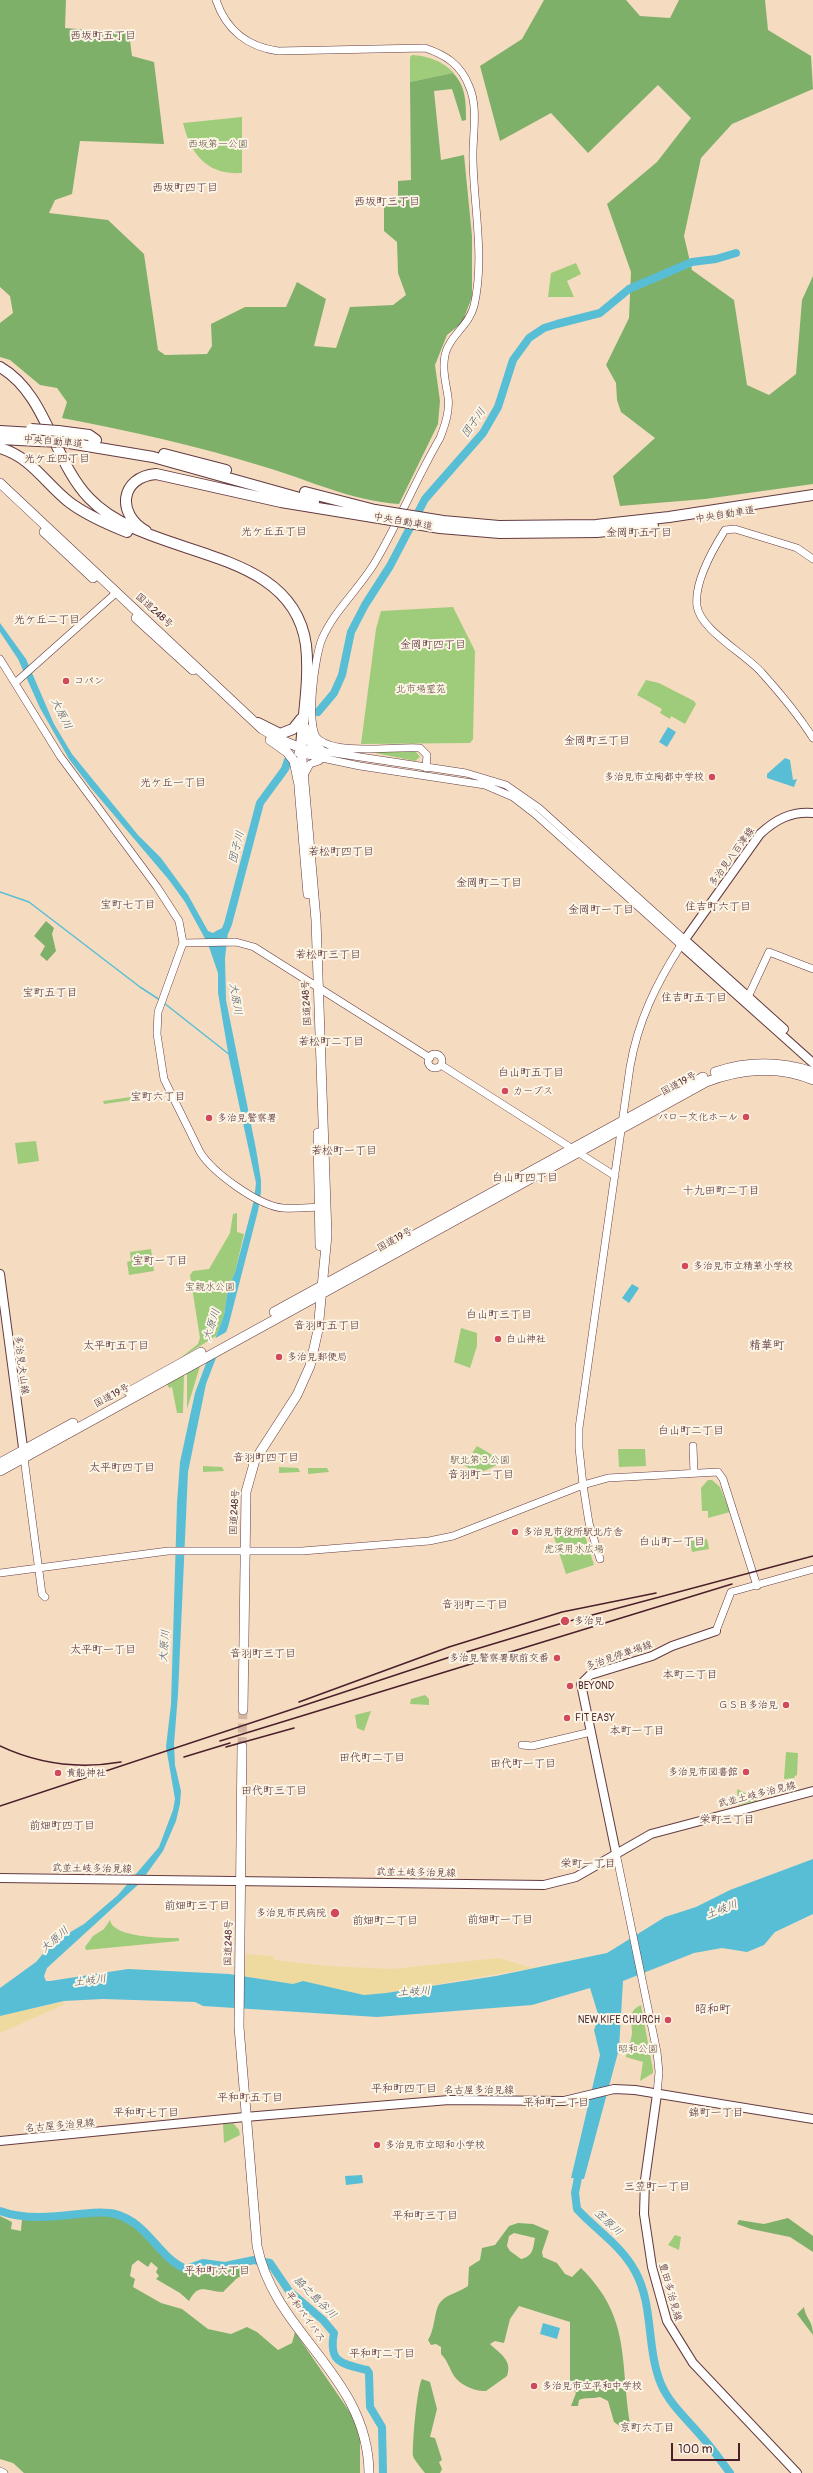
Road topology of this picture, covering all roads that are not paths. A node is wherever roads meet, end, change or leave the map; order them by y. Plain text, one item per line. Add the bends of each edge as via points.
1 (216, 0) edge
2 (0, 367) edge
3 (0, 371) edge
4 (0, 427) edge
5 (0, 431) edge
6 (34, 434) junction
7 (60, 436) junction
8 (0, 439) edge
9 (0, 448) edge
10 (0, 483) edge
11 (0, 491) edge
12 (813, 495) edge
13 (813, 502) edge
14 (384, 519) junction
15 (499, 529) junction
16 (129, 532) junction
17 (179, 546) junction
18 (813, 559) edge
19 (115, 594) junction
20 (0, 659) edge
21 (17, 681) junction
22 (302, 720) junction
23 (258, 723) junction
24 (813, 738) edge
25 (270, 740) junction
26 (300, 751) junction
27 (324, 756) junction
28 (426, 768) junction
29 (301, 782) junction
30 (813, 813) edge
31 (183, 943) junction
32 (683, 943) junction
33 (813, 969) edge
34 (315, 985) junction
35 (748, 997) junction
36 (813, 1055) edge
37 (813, 1062) edge
38 (813, 1072) edge
39 (813, 1080) edge
40 (623, 1123) junction
41 (574, 1150) junction
42 (615, 1176) junction
43 (324, 1206) junction
44 (327, 1235) junction
45 (346, 1272) junction
46 (0, 1274) edge
47 (320, 1290) junction
48 (693, 1446) dead end
49 (24, 1454) junction
50 (0, 1463) edge
51 (0, 1471) edge
52 (694, 1473) junction
53 (583, 1485) junction
54 (245, 1552) junction
55 (600, 1559) dead end
56 (38, 1566) junction
57 (813, 1569) edge
58 (0, 1573) edge
59 (757, 1586) junction
60 (46, 1597) dead end
61 (716, 1631) joint
62 (243, 1710) tunnel mouth
63 (591, 1732) junction
64 (522, 1745) dead end
65 (242, 1746) tunnel mouth
66 (813, 1791) edge
67 (616, 1853) junction
68 (0, 1878) edge
69 (240, 1882) junction
70 (657, 2094) junction
71 (245, 2117) junction
72 (813, 2119) edge
73 (0, 2141) edge
74 (0, 2471) edge
75 (795, 2472) edge
76 (4, 2473) edge
77 (368, 2473) edge

1 - 28 street via 228,24 238,35 264,49 278,51 425,48 437,52 458,66 472,95 477,292 469,320 445,353 443,366 448,403 446,422 378,557 322,638 318,650 312,712 314,735 324,742 353,748 420,748 427,755
2 - 17 highway via 17,380 26,392 43,420 67,470 89,499 107,515 132,529
3 - 16 highway via 15,384 34,412 62,471 74,488 104,518
4 - 6 highway
5 - 6 highway, 中央自動車道
6 - 7 highway, 中央自動車道, bridge
6 - 8 highway, 中央自動車道
7 - 14 highway, 中央自動車道 via 153,457 319,504
7 - 15 highway, 中央自動車道, bridge via 96,440 184,458 375,510
9 - 16 highway via 22,457 75,506
10 - 19 highway, 国道248号
11 - 19 highway, 国道248号
12 - 15 highway, 中央自動車道 via 669,517 596,525
13 - 15 highway, 中央自動車道 via 597,532
14 - 15 highway, 中央自動車道, bridge via 440,528
14 - 17 highway via 281,502 166,475 149,475 138,479 126,495 126,507 131,517 143,529
16 - 22 highway via 194,558 250,575 271,587 294,617 302,638
17 - 22 highway via 255,574 275,587 292,607 306,645 307,674
18 - 24 street via 793,546 734,529 725,530 712,552 697,593 697,606 708,626 762,672
19 - 21 street
19 - 23 highway, 国道248号
19 - 25 highway, 国道248号
20 - 21 street
21 - 31 street via 60,756 173,909 179,922
22 - 23 highway via 293,730 280,734
22 - 26 highway
22 - 27 highway via 307,737
23 - 26 highway, 国道248号 via 262,729
25 - 26 highway, 国道248号
25 - 29 highway via 287,752 294,761
26 - 27 street
26 - 29 highway, 国道248号
27 - 28 street
27 - 29 street via 310,764
27 - 32 street via 471,782 513,797
28 - 32 street via 485,778 506,785 523,796
29 - 34 highway, 国道248号 via 313,868
30 - 32 main road, 多治見八百津線 via 798,812 788,815 771,824 760,834
31 - 34 street via 233,942 254,947
31 - 43 street via 156,1021 159,1058 164,1080 207,1163 222,1177 266,1202 282,1208
32 - 35 main road
32 - 37 main road
32 - 40 street via 654,988 641,1019 630,1067
33 - 35 street via 769,952
34 - 41 street via 430,1058 429,1064 432,1067 441,1065
34 - 43 highway, 国道248号
35 - 36 main road
38 - 40 highway, 国道19号 via 772,1063 744,1064 709,1074
39 - 40 highway, 国道19号 via 797,1074 770,1071 746,1071 722,1076
40 - 41 highway, 国道19号
40 - 42 street
41 - 42 street
41 - 45 highway, 国道19号
41 - 47 highway, 国道19号
42 - 53 street via 579,1428
43 - 44 highway, 国道248号
43 - 47 highway, 国道248号
44 - 45 highway via 327,1270 335,1275
44 - 47 highway, 国道248号
45 - 47 highway, 国道19号
46 - 49 main road, 多治見犬山線
47 - 49 highway, 国道19号
47 - 54 highway, 国道248号 via 317,1333 310,1366 302,1385 255,1460 252,1470 246,1492
48 - 52 street
49 - 50 highway, 国道19号
49 - 51 highway, 国道19号
49 - 56 street
52 - 53 street via 608,1478
52 - 59 street via 714,1471 722,1476
53 - 54 street via 460,1534 429,1542 327,1550
53 - 55 street via 589,1523
54 - 56 street via 171,1551
54 - 62 highway, 国道248号
56 - 58 street
56 - 60 street via 42,1594
57 - 59 street
59 - 61 street via 731,1592
61 - 63 main road, 多治見停車場線 via 585,1678 581,1684
63 - 64 street via 532,1746
63 - 67 main road, 多治見停車場線
65 - 69 highway, 国道248号
66 - 67 main road, 武並土岐多治見線 via 658,1832
67 - 69 main road, 武並土岐多治見線 via 576,1877 544,1885
67 - 70 street via 659,2062
68 - 69 main road, 武並土岐多治見線
69 - 71 highway, 国道248号 via 239,2027
70 - 71 main road, 名古屋多治見線 via 614,2089 564,2101 449,2100
70 - 72 main road, 名古屋多治見線
70 - 75 main road, 豊田多治見線 via 644,2180 644,2214 652,2267 667,2321 693,2363
71 - 73 main road, 名古屋多治見線
71 - 77 highway, 平和バイパス via 262,2268 276,2296 353,2404 367,2446
74 - 76 street

